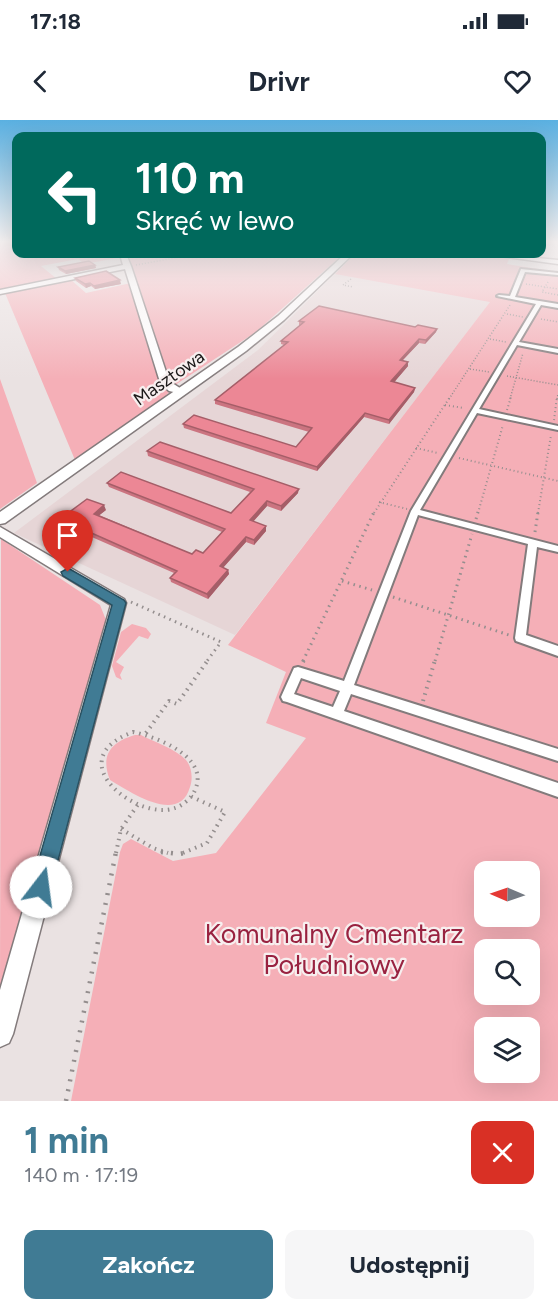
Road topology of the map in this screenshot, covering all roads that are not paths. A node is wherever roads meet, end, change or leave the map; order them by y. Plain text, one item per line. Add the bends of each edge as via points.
1 (21, 288) edge
2 (135, 288) edge
3 (312, 288) edge
4 (516, 288) edge
5 (0, 292) edge
6 (499, 296) dead end
7 (512, 298) junction
8 (539, 303) junction
9 (558, 306) edge
10 (515, 343) junction
11 (558, 351) edge
12 (180, 392) junction
13 (475, 410) junction
14 (555, 427) edge
15 (415, 512) junction
16 (0, 519) edge
17 (0, 531) edge
18 (533, 543) junction
19 (558, 549) edge
20 (558, 651) edge
21 (346, 687) junction
22 (337, 714) junction
23 (558, 755) edge
24 (558, 790) edge
25 (0, 1034) edge

1 - 5 street
2 - 12 street via 165,382
3 - 12 street, Masztowa via 267,329
4 - 7 street
6 - 7 street
7 - 8 street
8 - 9 street
8 - 10 street
10 - 11 street
10 - 13 street
12 - 16 street, Masztowa
13 - 14 street
13 - 15 street
15 - 18 street
15 - 21 street
17 - 25 street via 119,603
18 - 19 street
18 - 20 street via 520,638
21 - 22 street
21 - 22 street via 298,672 287,697
21 - 23 street
22 - 24 street

